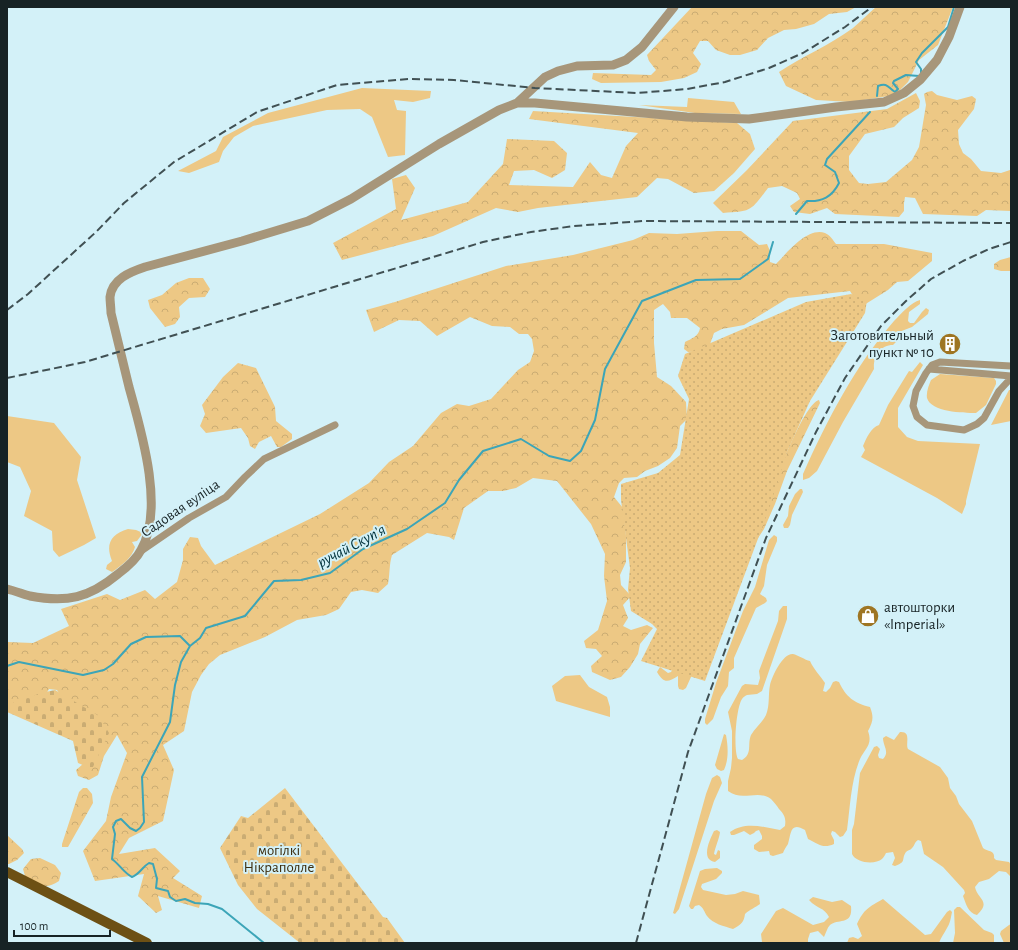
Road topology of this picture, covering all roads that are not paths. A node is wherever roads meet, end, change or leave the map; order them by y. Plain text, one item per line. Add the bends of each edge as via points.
1 (674, 7) edge
2 (960, 7) edge
3 (517, 103) junction
4 (1011, 366) edge
5 (929, 370) junction
6 (1011, 377) edge
7 (335, 425) dead end
8 (141, 551) junction
9 (7, 589) edge
10 (7, 872) edge
11 (147, 943) edge

1 - 3 street via 642,47 626,60 613,64 558,70 545,77
2 - 3 street via 937,60 910,89 884,102 748,119
3 - 8 street, Садовая вуліца via 499,110 351,199 308,221 132,272 113,286 110,296 111,313 137,417 150,483 149,527
4 - 5 street via 940,362
5 - 6 street
5 - 6 street via 916,392 913,406 917,417 927,425 964,430 984,418 999,391
7 - 8 street, Садовая вуліца via 264,459 226,497 189,518
8 - 9 street, Садовая вуліца via 108,583 82,596 50,598 30,596
10 - 11 main road

